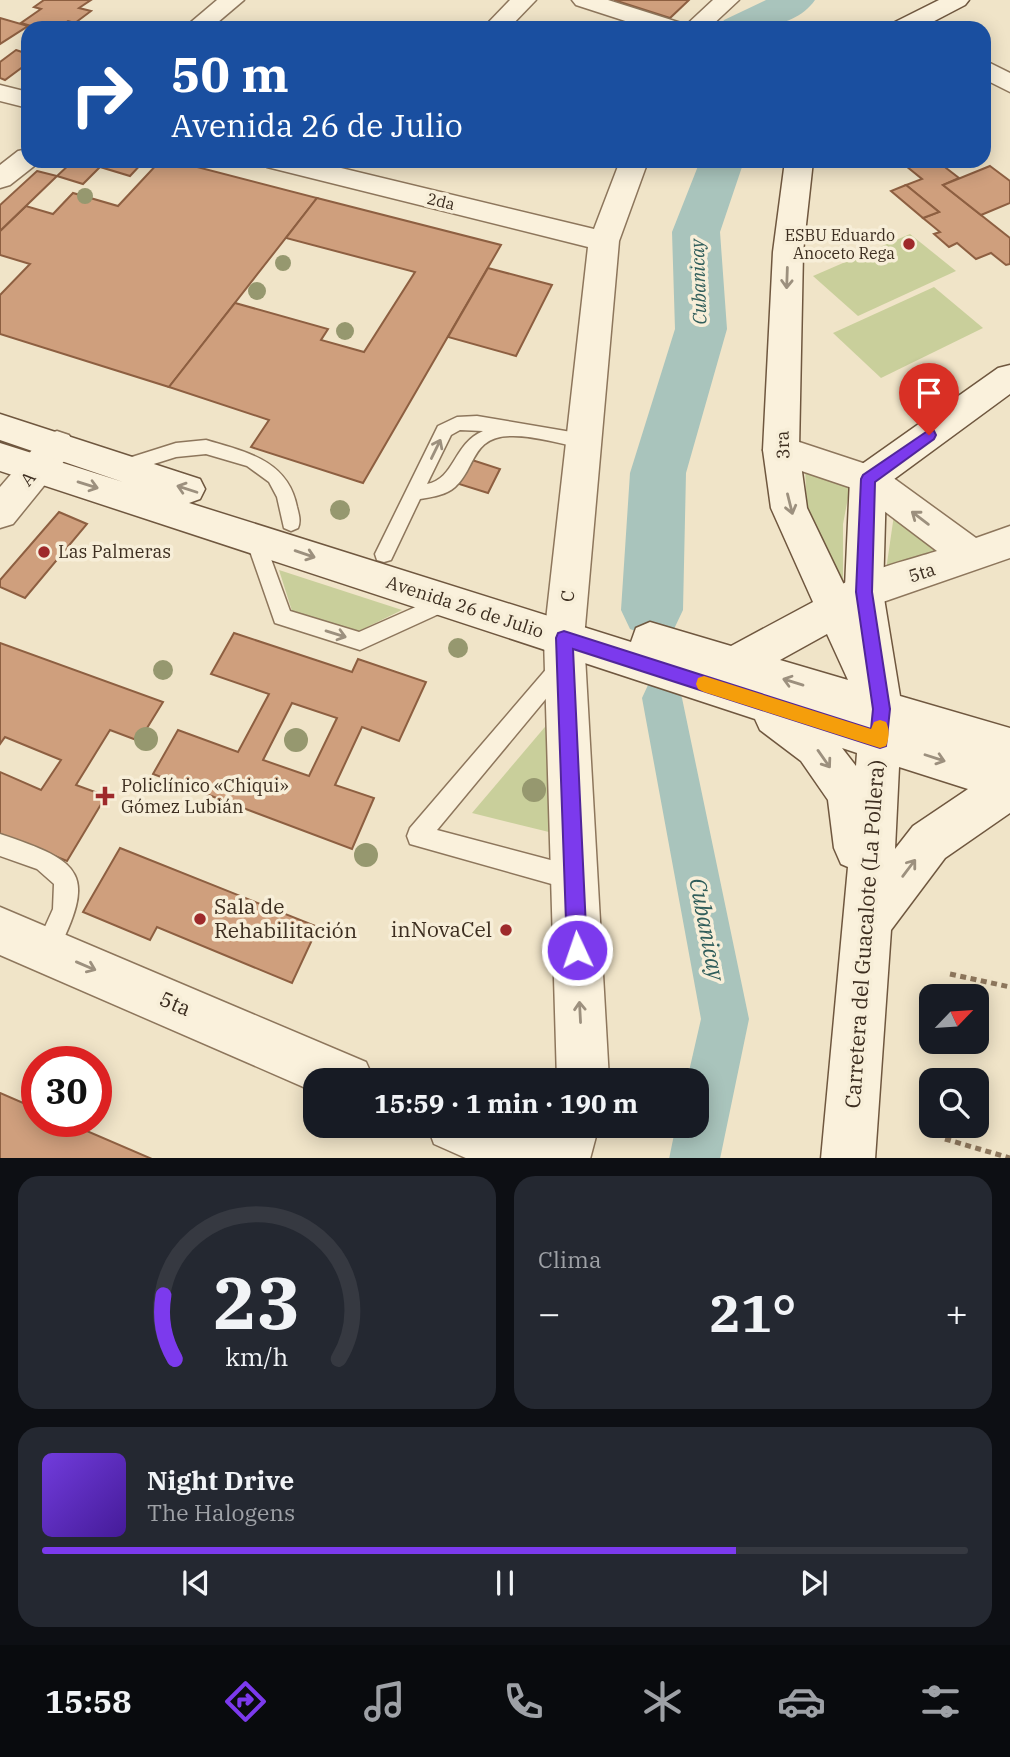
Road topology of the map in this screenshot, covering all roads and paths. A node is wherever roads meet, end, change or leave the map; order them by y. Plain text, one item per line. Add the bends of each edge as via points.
1 (232, 0) edge
2 (524, 0) edge
3 (584, 0) edge
4 (726, 0) edge
5 (957, 0) edge
6 (205, 21) edge
7 (502, 21) edge
8 (650, 21) edge
9 (703, 21) edge
10 (920, 21) edge
11 (991, 72) edge
12 (1010, 84) edge
13 (0, 93) edge
14 (21, 98) edge
15 (21, 162) edge
16 (631, 168) edge
17 (798, 168) edge
18 (353, 169) edge
19 (0, 178) edge
20 (604, 241) junction
21 (1010, 377) edge
22 (0, 427) edge
23 (512, 429) junction
24 (583, 441) junction
25 (781, 450) junction
26 (0, 457) edge
27 (47, 457) junction
28 (868, 479) junction
29 (414, 493) junction
30 (0, 513) edge
31 (254, 537) junction
32 (1010, 542) edge
33 (384, 554) junction
34 (972, 556) junction
35 (850, 600) junction
36 (445, 602) junction
37 (579, 638) junction
38 (745, 682) junction
39 (881, 724) junction
40 (1010, 748) edge
41 (1010, 784) edge
42 (0, 845) edge
43 (573, 878) junction
44 (868, 922) junction
45 (0, 931) edge
46 (47, 949) junction
47 (950, 974) dead end
48 (1010, 987) edge
49 (320, 1068) edge
50 (582, 1068) edge
51 (483, 1138) edge
52 (569, 1138) edge
53 (945, 1139) dead end
54 (530, 1158) edge
55 (563, 1158) edge
56 (848, 1158) edge
57 (1010, 1158) edge

1 - 6 street
2 - 7 street
3 - 8 street
4 - 9 street
5 - 10 street
11 - 12 street
13 - 14 street
15 - 19 street
16 - 20 street, C
17 -> 25 street, 3ra via 788,252
18 - 20 street, 2da
20 - 24 street, C
21 - 28 street
22 - 27 street, Avenida 26 de Julio
23 - 24 lane
23 - 29 lane via 471,443 453,476 441,487
29 -> 23 lane via 444,431 457,424 478,423
24 - 37 street, C
25 - 28 street
25 -> 35 street, 3ra via 789,508
26 - 27 street, Avenida 26 de Julio
27 - 30 street, A
27 -> 31 street, Avenida 26 de Julio
33 -> 27 street, Avenida 26 de Julio via 122,467
34 -> 28 street
28 - 35 street
29 - 33 lane
31 -> 36 street, Avenida 26 de Julio
31 -> 36 lane via 282,617 360,641
32 - 34 street, 5ta
33 - 37 street, Avenida 26 de Julio
34 - 35 street, 5ta
35 - 38 street, 5ta
35 - 39 street, Carretera del Guacalote (La Pollera)
36 - 37 street, Avenida 26 de Julio
37 - 38 street, Avenida 26 de Julio
37 - 43 street, C
37 - 43 lane via 418,836
38 - 39 street, Avenida 26 de Julio
38 -> 44 street via 816,747 849,793
39 - 40 street, Avenida 26 de Julio
39 -> 41 street, Avenida 26 de Julio
39 - 44 street, Carretera del Guacalote (La Pollera)
44 -> 41 street via 929,842
42 - 46 lane via 55,867 65,881 64,913
50 -> 43 street, C
44 - 56 street, Carretera del Guacalote (La Pollera)
45 - 46 street, 5ta
46 -> 49 street, 5ta
47 - 48 path
51 - 54 street
52 - 55 street
53 - 57 path

